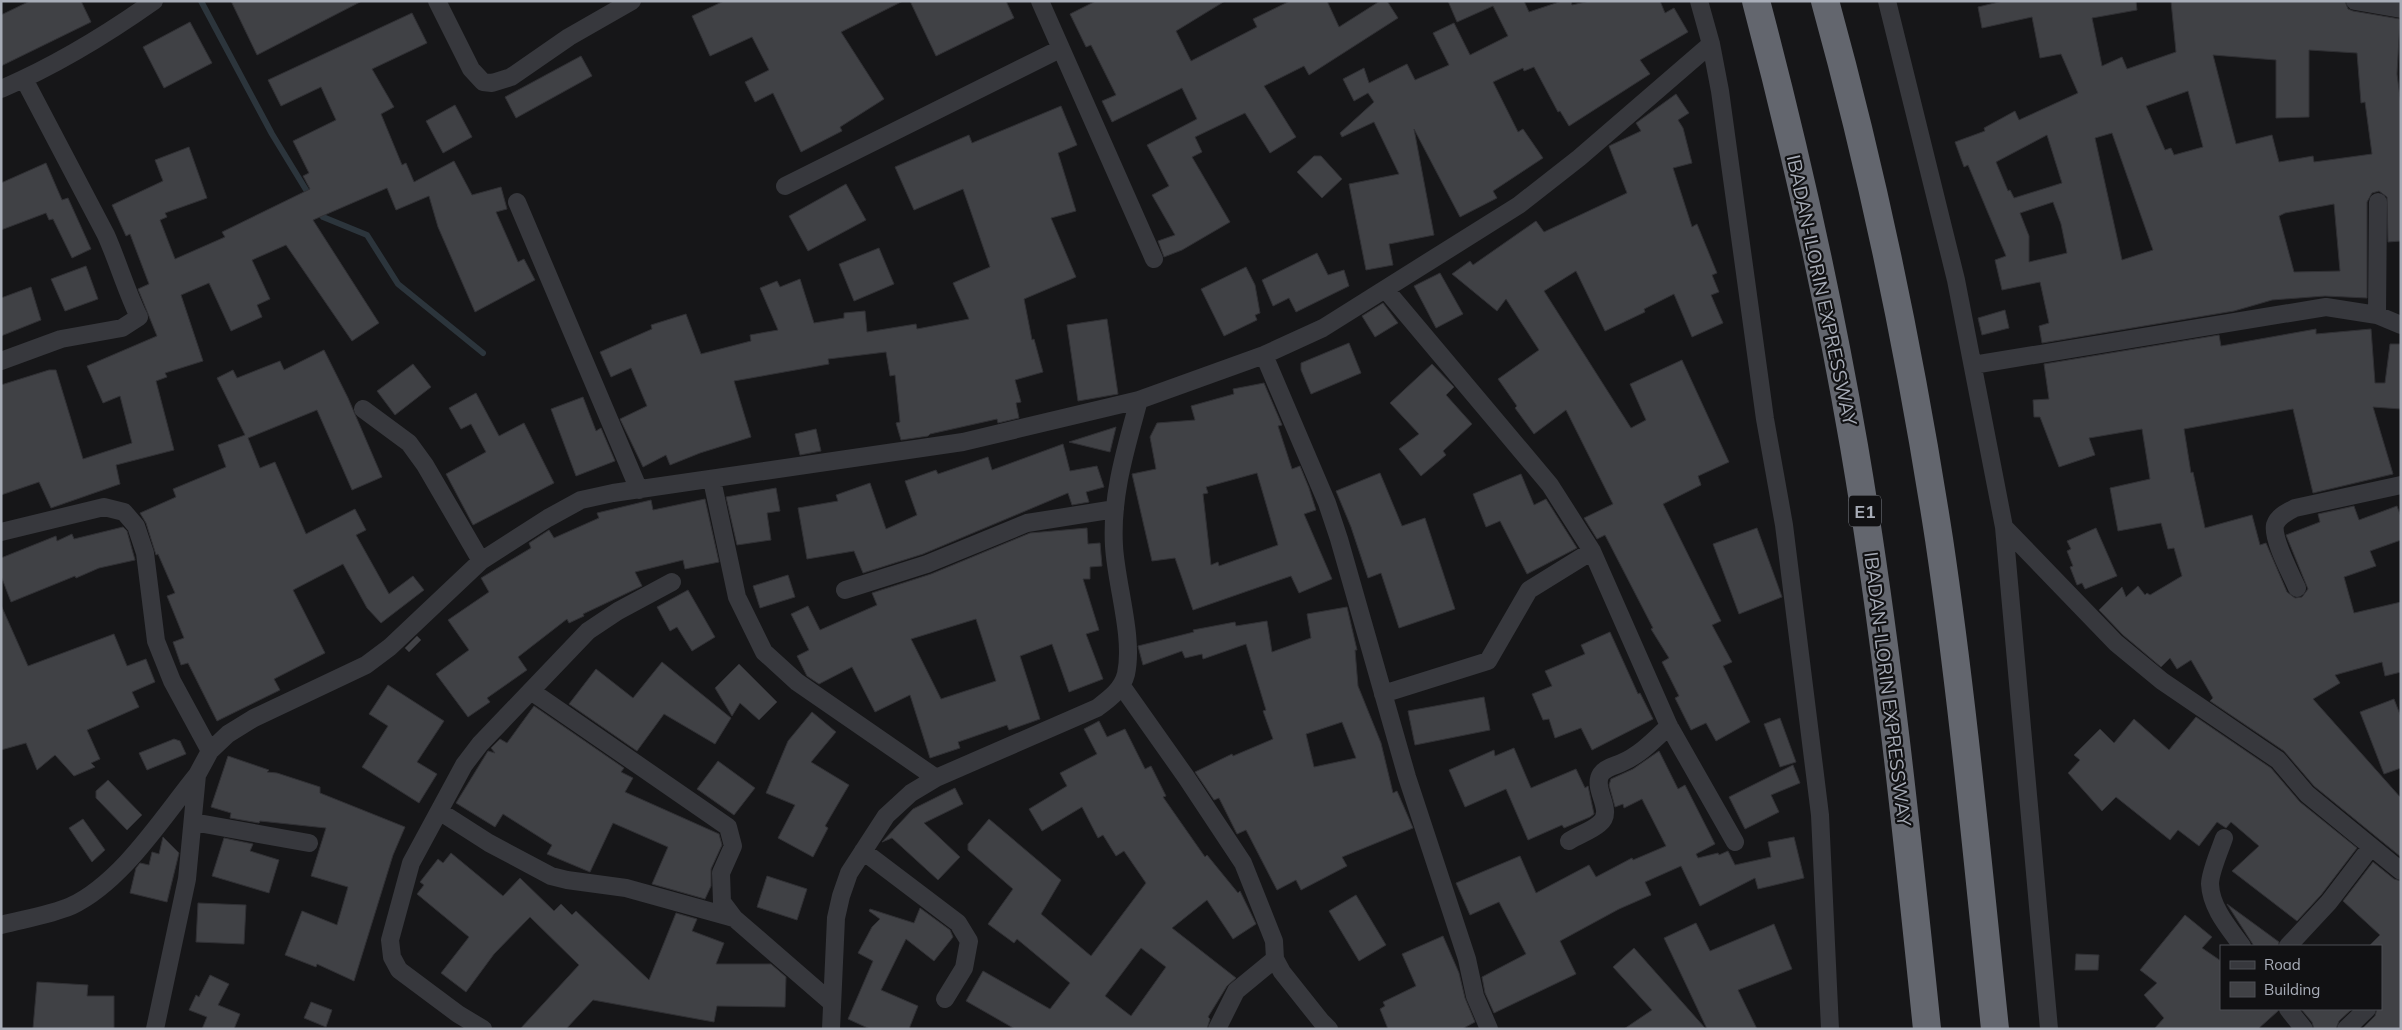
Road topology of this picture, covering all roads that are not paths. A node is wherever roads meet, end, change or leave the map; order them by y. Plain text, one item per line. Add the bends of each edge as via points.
1 (154, 1) edge
2 (437, 1) edge
3 (632, 1) edge
4 (1040, 1) edge
5 (1699, 1) edge
6 (1756, 1) edge
7 (1825, 1) edge
8 (1887, 1) edge
9 (2355, 1) edge
10 (2401, 9) edge
11 (1711, 44) junction
12 (1060, 49) junction
13 (24, 79) junction
14 (1, 89) edge
15 (785, 186) dead end
16 (517, 202) dead end
17 (2378, 202) dead end
18 (1154, 259) dead end
19 (1386, 290) junction
20 (2377, 315) junction
21 (2401, 325) edge
22 (1264, 355) junction
23 (1, 361) edge
24 (1973, 365) junction
25 (1139, 400) junction
26 (363, 409) dead end
27 (712, 480) junction
28 (2401, 485) edge
29 (639, 490) junction
30 (1115, 509) junction
31 (2004, 527) junction
32 (1, 532) edge
33 (1592, 552) junction
34 (481, 561) junction
35 (672, 582) dead end
36 (2297, 588) dead end
37 (845, 590) dead end
38 (1121, 685) junction
39 (531, 691) junction
40 (1383, 694) junction
41 (1670, 726) junction
42 (210, 751) junction
43 (197, 775) junction
44 (936, 778) junction
45 (439, 811) junction
46 (193, 822) junction
47 (2224, 838) dead end
48 (1569, 841) dead end
49 (1735, 842) dead end
50 (309, 843) dead end
51 (2370, 847) junction
52 (863, 851) junction
53 (2401, 871) edge
54 (734, 918) junction
55 (1, 925) edge
56 (2241, 945) edge
57 (2289, 945) edge
58 (1275, 959) junction
59 (945, 999) dead end
60 (832, 1002) junction
61 (2289, 1010) edge
62 (2366, 1010) edge
63 (156, 1029) edge
64 (483, 1029) edge
65 (831, 1029) edge
66 (1217, 1029) edge
67 (1329, 1029) edge
68 (1489, 1029) edge
69 (1830, 1029) edge
70 (1927, 1029) edge
71 (1995, 1029) edge
72 (2049, 1029) edge
73 (2304, 1029) edge
74 (2346, 1029) edge

1 - 13 street via 105,34
2 - 3 street via 472,69 483,82 492,83 510,77 569,37
4 - 12 street
5 - 11 street
6 - 70 highway, IBADAN-ILORIN EXPRESSWAY / E1 via 1823,280 1854,445 1889,688
7 - 71 highway via 1878,210 1939,540
8 - 24 street via 1956,280
9 - 10 street
11 - 19 street via 1579,158 1519,205
11 - 69 street via 1765,419 1784,525 1819,806
12 - 15 street
12 - 18 street
13 - 14 street
13 - 23 street via 106,234 139,317 122,328 61,339
16 - 29 street
17 - 20 street
19 - 22 street via 1323,328
19 - 33 street via 1550,485
20 - 21 street
20 - 24 street via 2326,307
22 - 25 street
22 - 40 street via 1330,512
24 - 31 street
25 - 27 street via 963,442
25 - 30 street via 1119,476
26 - 34 street via 408,442
27 - 29 street
27 - 44 street via 737,597 764,652 797,682
28 - 36 street via 2295,508 2283,514 2275,524 2274,534
29 - 34 street via 581,500
30 - 37 street via 1027,523 926,564
30 - 38 street via 1114,546 1127,648 1126,675
31 - 51 street via 2116,643 2162,681 2278,760 2307,794
31 - 72 street
32 - 42 street via 104,507 124,512 136,526 145,553 156,641 172,681
33 - 40 street via 1529,590 1488,661
33 - 41 street
34 - 42 street via 390,647 366,664 254,718 228,734
35 - 39 street via 588,631
38 - 44 street via 1115,695 1097,708
38 - 58 street via 1243,862 1274,941
39 - 45 street via 480,744 464,765
39 - 54 street via 728,827 732,846 721,873 722,902
40 - 68 street via 1467,959 1475,996
41 - 48 street via 1634,757 1601,774 1598,783 1604,819
41 - 49 street
42 - 43 street
43 - 46 street
43 - 55 street via 137,850 104,885 71,906
44 - 52 street via 886,816
45 - 54 street via 489,843 551,876 626,888
45 - 64 street via 411,863 390,940 392,957 399,970
46 - 50 street
46 - 63 street via 187,879
47 - 56 street via 2210,883 2221,918
51 - 53 street
51 - 57 street via 2330,902
52 - 59 street via 958,923 969,942 964,968
52 - 60 street via 849,872 836,918
54 - 60 street
58 - 66 street via 1236,991
58 - 67 street
60 - 65 street
61 - 73 street
62 - 74 street

